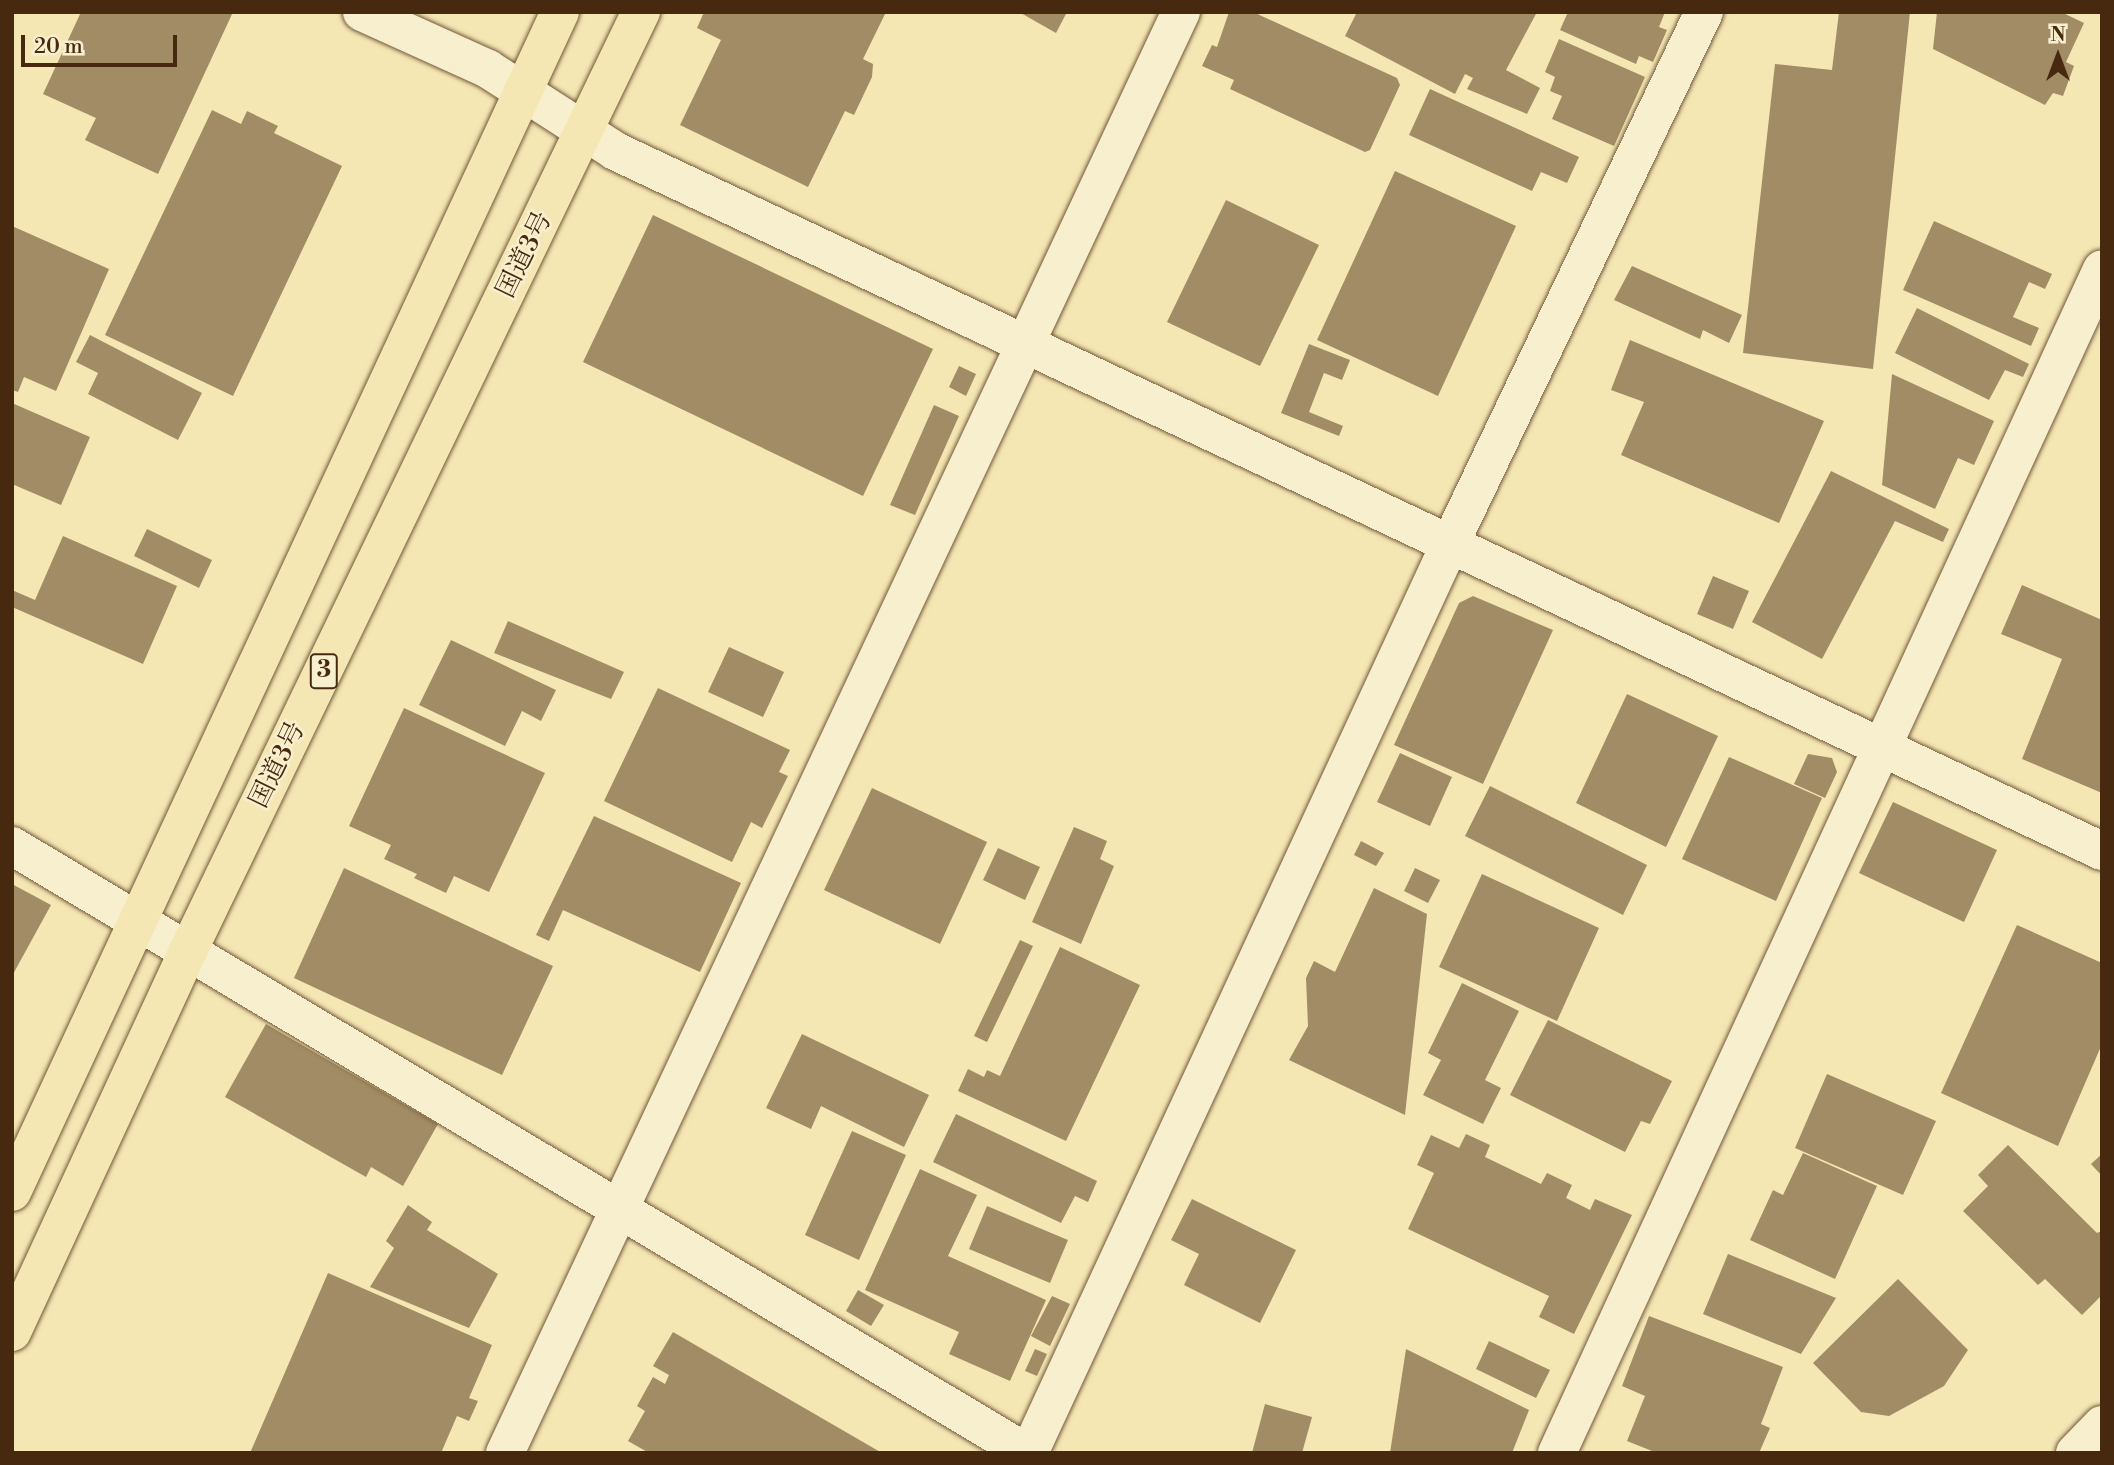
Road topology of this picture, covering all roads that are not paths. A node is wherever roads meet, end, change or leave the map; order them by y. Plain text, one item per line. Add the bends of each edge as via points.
1 (362, 12) edge
2 (560, 12) edge
3 (641, 12) edge
4 (1181, 12) edge
5 (1704, 12) edge
6 (523, 92) junction
7 (600, 141) junction
8 (2102, 269) edge
9 (1024, 347) junction
10 (1449, 547) junction
11 (1881, 747) junction
12 (12, 846) edge
13 (2102, 851) edge
14 (137, 923) junction
15 (188, 951) junction
16 (12, 1192) edge
17 (615, 1209) junction
18 (12, 1332) edge
19 (2102, 1425) edge
20 (505, 1453) edge
21 (1028, 1453) edge
22 (1557, 1453) edge
23 (2075, 1453) edge

1 - 6 street via 488,69
2 - 6 highway, 3
3 - 7 highway, 国道3号 / 3
4 - 9 street
5 - 10 street
6 - 7 street
6 - 14 highway, 3
7 - 9 street
7 - 15 highway, 国道3号 / 3
8 - 11 street
9 - 10 street
9 - 17 street
10 - 11 street
10 - 21 street
11 - 13 street
11 - 22 street
12 - 14 street
14 - 15 street
14 - 16 highway, 3
15 - 17 street
15 - 18 highway, 国道3号 / 3
17 - 20 street
17 - 21 street
19 - 23 street

